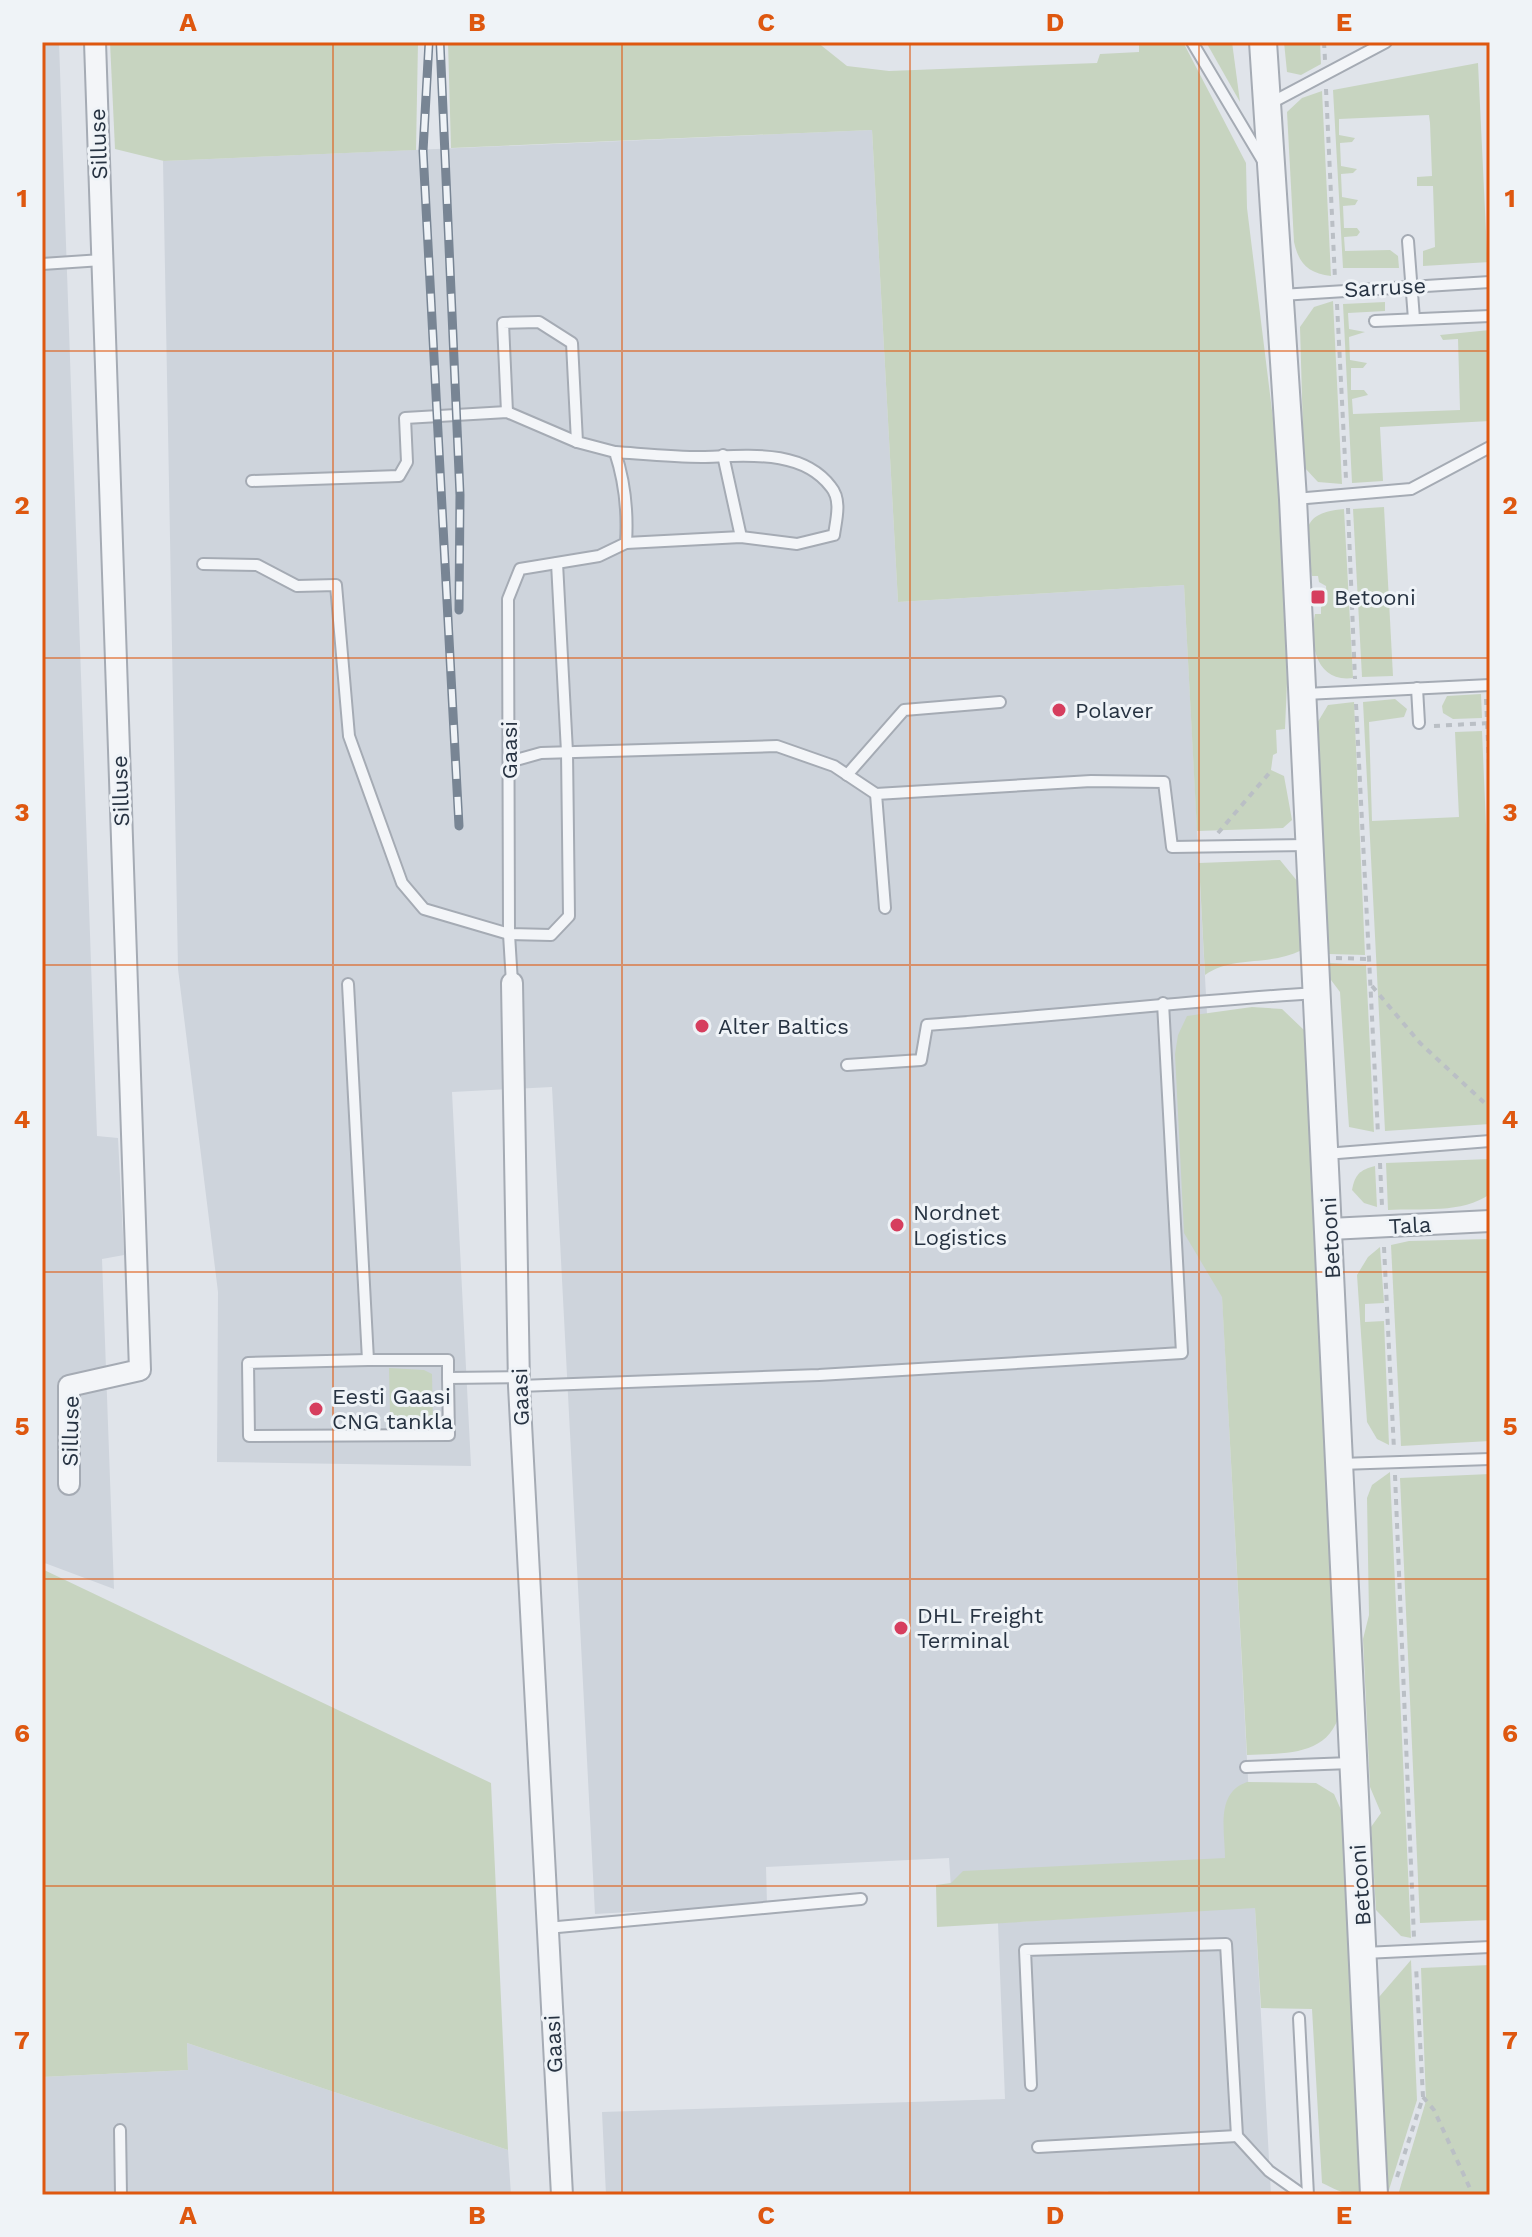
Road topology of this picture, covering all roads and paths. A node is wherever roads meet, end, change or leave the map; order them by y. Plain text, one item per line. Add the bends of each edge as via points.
1 (95, 42) edge
2 (1192, 42) edge
3 (1263, 42) edge
4 (1324, 42) edge
5 (1386, 42) edge
6 (1325, 75) junction
7 (1268, 105) junction
8 (1273, 178) junction
9 (1408, 241) dead end
10 (102, 260) junction
11 (42, 264) edge
12 (1490, 282) edge
13 (1409, 286) junction
14 (1336, 289) junction
15 (1281, 295) junction
16 (1490, 316) edge
17 (1414, 319) junction
18 (1375, 321) dead end
19 (507, 412) junction
20 (577, 442) junction
21 (1490, 447) edge
22 (615, 452) junction
23 (723, 455) junction
24 (252, 481) dead end
25 (1347, 495) junction
26 (1293, 499) junction
27 (741, 537) junction
28 (626, 543) junction
29 (557, 563) junction
30 (203, 564) dead end
31 (1488, 685) edge
32 (1417, 688) junction
33 (1356, 690) junction
34 (1303, 694) junction
35 (1000, 702) dead end
36 (1489, 723) edge
37 (1423, 724) joint
38 (567, 752) junction
39 (509, 762) junction
40 (1271, 771) dead end
41 (847, 775) junction
42 (1490, 785) edge
43 (876, 794) junction
44 (1310, 845) junction
45 (1206, 847) junction
46 (885, 908) dead end
47 (509, 934) junction
48 (1317, 958) junction
49 (1369, 959) junction
50 (512, 983) joint
51 (348, 984) dead end
52 (1370, 985) junction
53 (1318, 993) junction
54 (1163, 1003) junction
55 (847, 1065) dead end
56 (1490, 1108) edge
57 (1490, 1141) edge
58 (1379, 1150) junction
59 (1325, 1154) junction
60 (1490, 1221) edge
61 (1383, 1226) junction
62 (1330, 1229) junction
63 (368, 1360) junction
64 (448, 1378) junction
65 (519, 1382) junction
66 (1490, 1459) edge
67 (1394, 1462) junction
68 (1340, 1464) junction
69 (69, 1484) dead end
70 (1353, 1763) junction
71 (1246, 1767) dead end
72 (861, 1899) dead end
73 (547, 1928) junction
74 (1490, 1947) edge
75 (1415, 1951) junction
76 (1364, 1953) junction
77 (1299, 2018) dead end
78 (1031, 2085) dead end
79 (1423, 2097) junction
80 (120, 2130) dead end
81 (1237, 2136) junction
82 (1038, 2147) dead end
83 (1397, 2179) dead end
84 (121, 2195) edge
85 (562, 2195) edge
86 (1306, 2195) edge
87 (1374, 2195) edge
88 (1473, 2195) edge

1 - 10 street, Silluse
2 - 8 lane
3 - 7 street, Betooni
4 - 6 path
5 - 6 lane
6 - 7 lane
6 - 14 path
7 - 8 street, Betooni
8 - 15 street, Betooni
9 - 13 lane
10 - 11 lane
10 - 69 street, Silluse via 140,1370 69,1386
12 - 13 lane, Sarruse
13 - 14 lane, Sarruse
13 - 17 lane
14 - 15 lane, Sarruse
14 - 25 path
15 - 26 street, Betooni
16 - 17 lane
17 - 18 lane
19 - 20 lane
19 - 20 lane via 503,323 539,322 572,343
19 - 24 lane via 405,418 407,462 399,476
20 - 22 lane
21 - 25 lane via 1411,489
22 - 23 lane
22 - 28 lane via 628,516
23 - 27 lane
23 - 27 lane via 788,460 833,488 838,508 834,535 797,544
25 - 26 lane
25 - 33 path
26 - 34 street, Betooni
27 - 28 lane
28 - 29 lane via 599,556
29 - 38 lane
29 - 39 lane, Gaasi via 520,569 508,599
30 - 47 lane via 257,565 297,586 336,585 349,736 402,883 424,909
31 - 32 lane
31 - 36 path
32 - 33 lane
32 - 37 lane
33 - 34 lane
33 - 49 path
34 - 44 street, Betooni
35 - 41 lane via 904,710
36 - 37 path
36 - 42 path
38 - 39 lane
38 - 41 lane via 777,746
38 - 47 lane via 569,916 551,935
39 - 47 lane, Gaasi
40 - 45 path
41 - 43 lane
43 - 45 lane via 1091,781 1164,782 1172,847
43 - 46 lane
44 - 45 lane
44 - 48 street, Betooni
47 - 50 lane, Gaasi
48 - 49 path
48 - 53 street, Betooni
49 - 52 path
50 - 65 street, Gaasi
51 - 63 lane
52 - 56 path via 1420,1043
52 - 58 path
53 - 54 lane
53 - 59 street, Betooni
54 - 55 lane via 1102,1013 927,1025 921,1060
54 - 65 lane via 1182,1353 819,1375
57 - 58 lane
58 - 59 lane
58 - 61 path
59 - 62 street, Betooni
60 - 61 street, Tala
61 - 62 street, Tala
61 - 67 path
62 - 68 street, Betooni
63 - 64 lane via 448,1360
63 - 64 lane via 248,1363 249,1436 449,1435
64 - 65 lane
65 - 73 street, Gaasi
66 - 67 lane
67 - 68 lane
67 - 75 path
68 - 70 street, Betooni
70 - 71 lane
70 - 76 street, Betooni
72 - 73 lane
73 - 85 street, Gaasi
74 - 75 lane
75 - 76 lane
75 - 79 path
76 - 87 street, Betooni
77 - 86 lane
78 - 81 lane via 1025,1950 1226,1944
79 - 83 path
79 - 88 path
80 - 84 lane
81 - 82 lane
81 - 86 lane via 1269,2171

